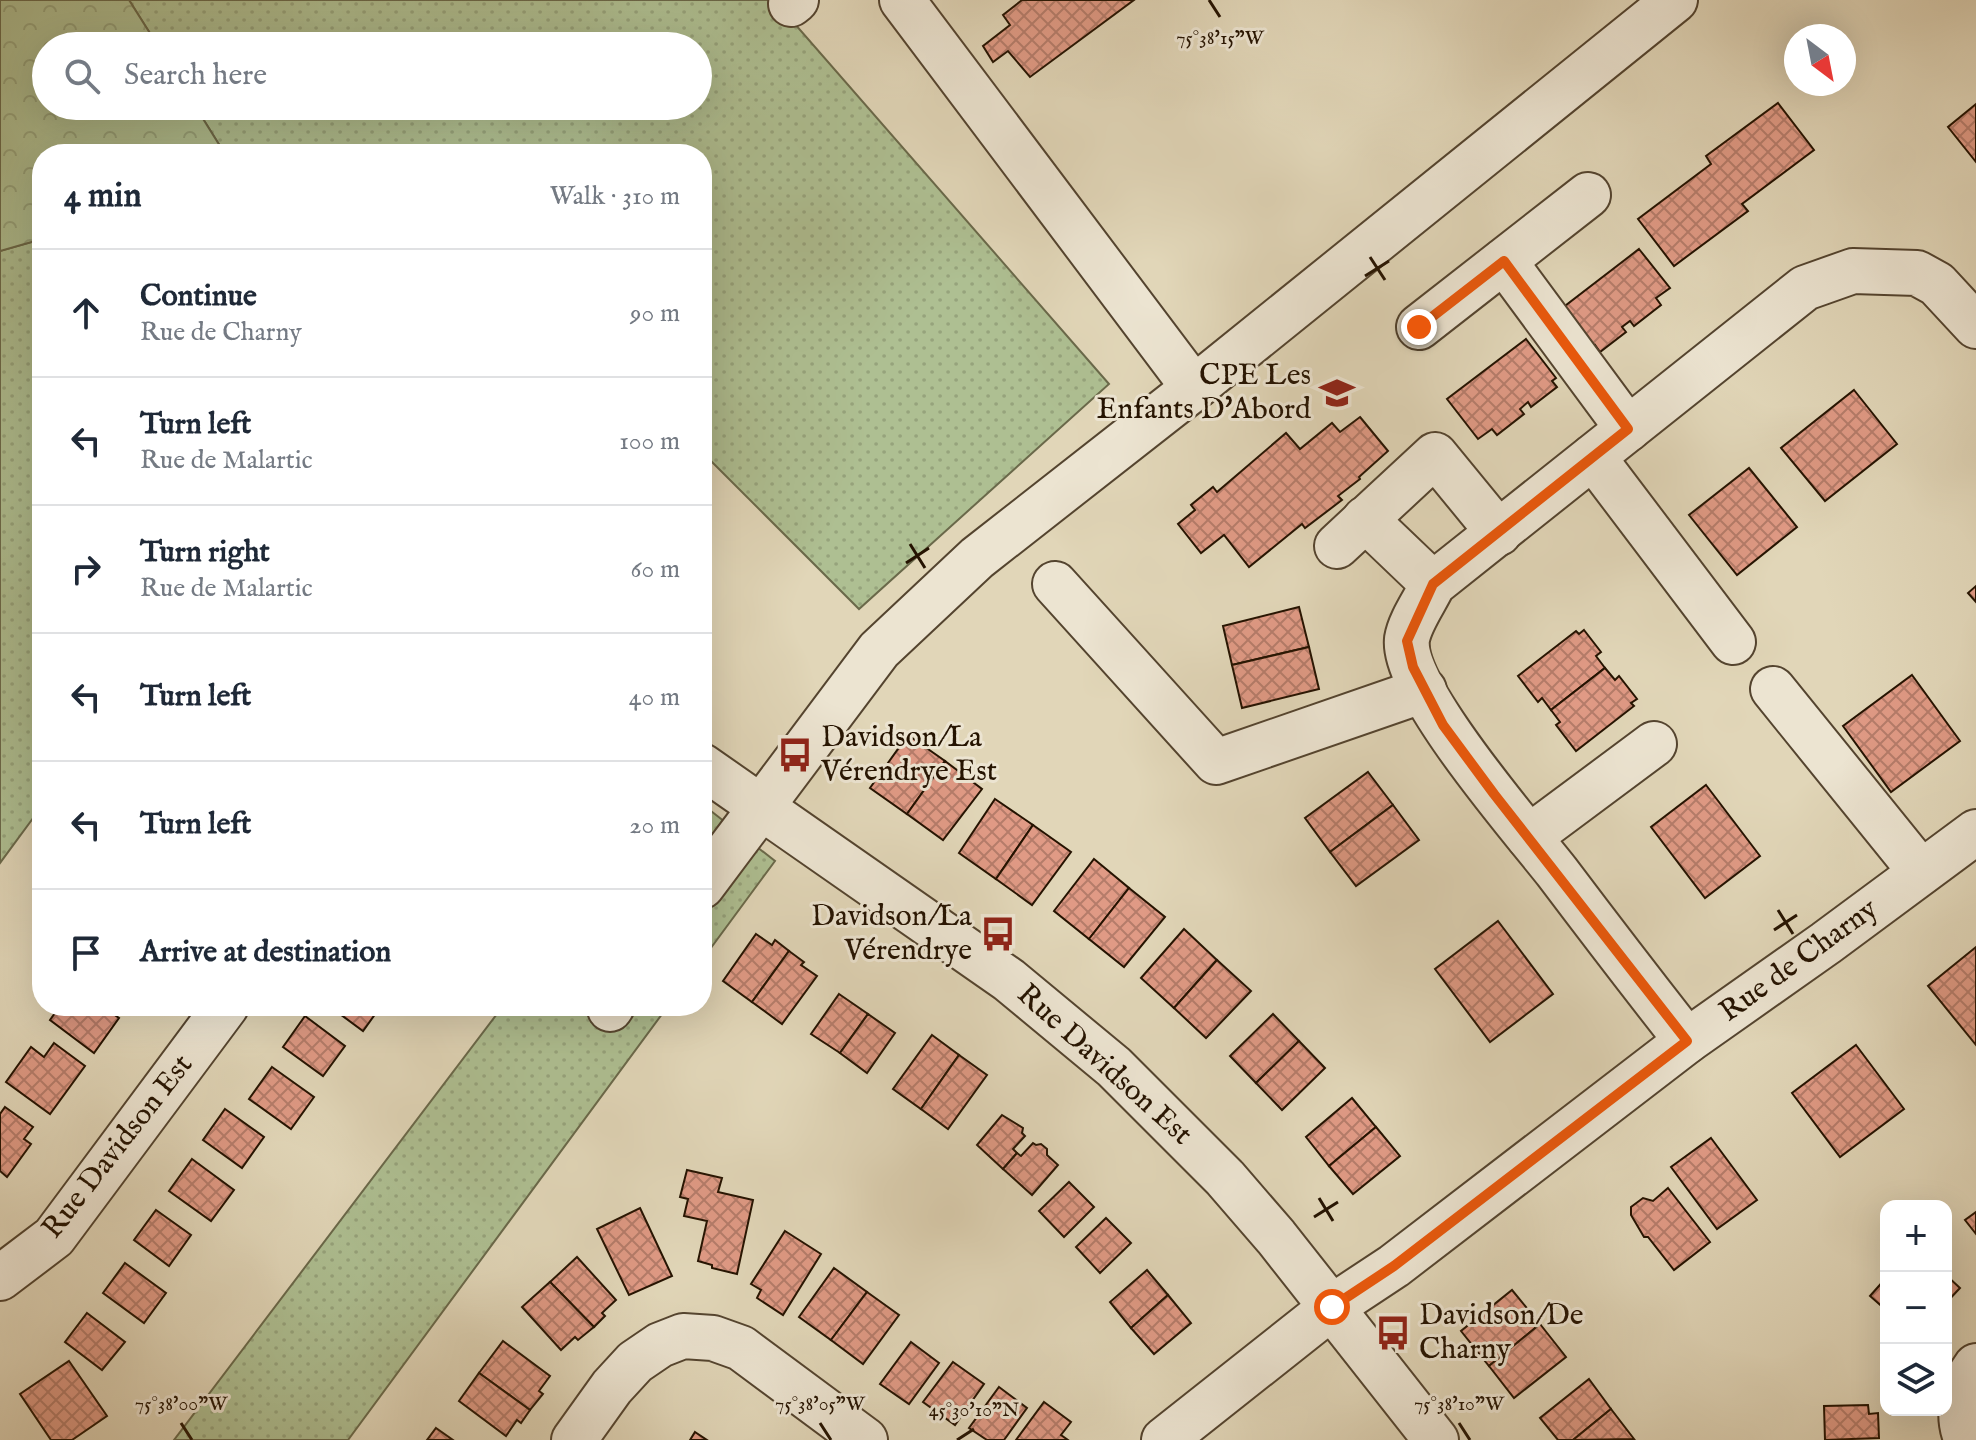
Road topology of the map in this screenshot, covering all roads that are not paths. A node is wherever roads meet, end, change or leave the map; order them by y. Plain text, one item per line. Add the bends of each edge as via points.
1 (902, 0) edge
2 (1675, 0) edge
3 (1588, 195) dead end
4 (1504, 261) junction
5 (1976, 326) edge
6 (1419, 327) dead end
7 (1194, 388) junction
8 (1628, 429) junction
9 (1593, 457) junction
10 (1499, 533) junction
11 (1055, 584) dead end
12 (1433, 584) junction
13 (1733, 642) dead end
14 (1773, 689) dead end
15 (1424, 690) junction
16 (1654, 744) dead end
17 (712, 773) edge
18 (762, 806) junction
19 (1976, 832) edge
20 (1529, 837) junction
21 (1921, 872) junction
22 (712, 873) edge
23 (219, 1016) edge
24 (1687, 1041) junction
25 (0, 1278) edge
26 (1332, 1307) junction
27 (1976, 1366) edge
28 (574, 1440) edge
29 (865, 1440) edge
30 (1164, 1440) edge
31 (1436, 1440) edge
32 (1967, 1440) edge

1 - 7 street
2 - 7 street
3 - 4 street
4 - 6 street
4 - 8 street
5 - 8 street via 1937,284 1917,273 1853,271 1805,288
7 - 18 street via 977,558 879,650
8 - 9 street
9 - 10 street
9 - 13 street
10 - 12 street
10 - 12 street via 1435,455 1351,533
11 - 15 street via 1216,762
12 - 15 street via 1407,641
14 - 21 street
15 - 20 street via 1443,725
16 - 20 street
17 - 18 street, Rue Davidson Est
18 - 22 street
18 - 26 street, Rue Davidson Est via 1009,980 1114,1067 1225,1178
19 - 21 street, Rue de Charny
20 - 24 street
21 - 24 street, Rue de Charny
23 - 25 street, Rue Davidson Est via 54,1237
24 - 26 street, Rue de Charny via 1394,1266
26 - 30 street, Rue de Charny
26 - 31 street, Rue Davidson Est
27 - 32 street via 1961,1406
28 - 29 street via 635,1362 683,1336 713,1338 741,1348

